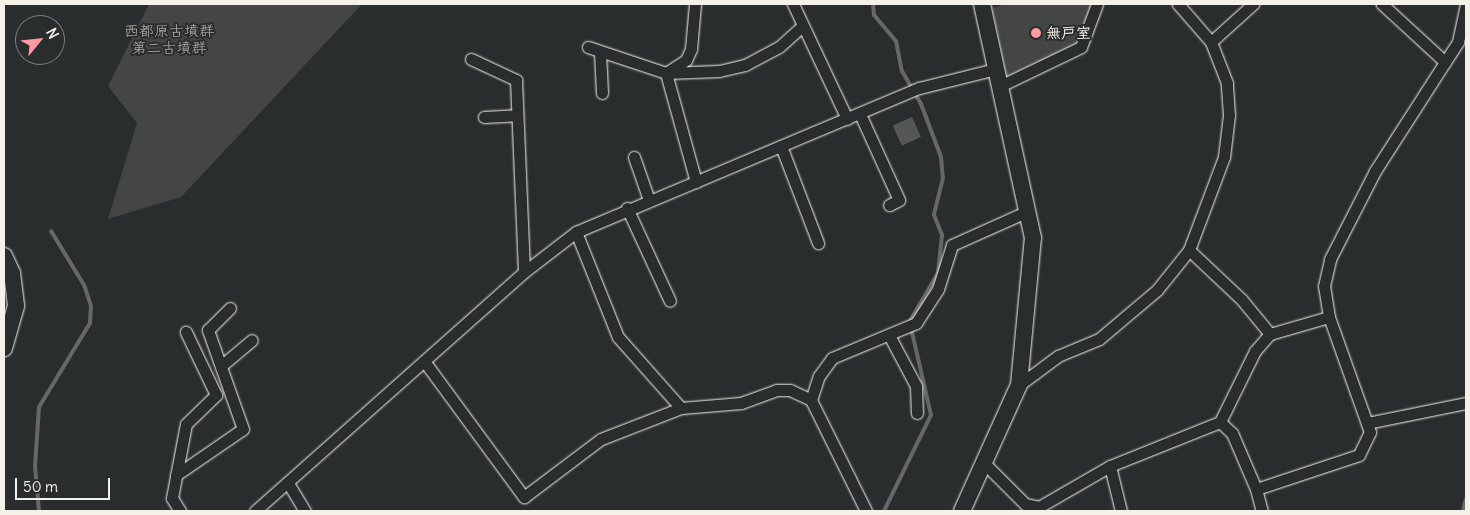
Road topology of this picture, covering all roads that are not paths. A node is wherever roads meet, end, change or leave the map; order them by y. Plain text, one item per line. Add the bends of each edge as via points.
1 (696, 4) edge
2 (793, 4) edge
3 (982, 4) edge
4 (1097, 4) edge
5 (1178, 4) edge
6 (1252, 4) edge
7 (1382, 4) edge
8 (1466, 4) edge
9 (802, 26) junction
10 (1212, 42) junction
11 (1462, 42) edge
12 (588, 47) dead end
13 (600, 52) junction
14 (471, 59) dead end
15 (1445, 62) junction
16 (995, 69) junction
17 (666, 73) junction
18 (1000, 86) junction
19 (602, 93) dead end
20 (860, 114) junction
21 (517, 115) junction
22 (484, 117) dead end
23 (847, 119) junction
24 (781, 146) junction
25 (634, 157) dead end
26 (696, 182) junction
27 (649, 200) junction
28 (889, 205) dead end
29 (628, 208) junction
30 (1028, 211) junction
31 (576, 232) junction
32 (818, 243) dead end
33 (1189, 250) junction
34 (4, 256) edge
35 (524, 272) junction
36 (670, 300) dead end
37 (230, 308) dead end
38 (1329, 317) junction
39 (186, 332) dead end
40 (1270, 334) junction
41 (890, 337) junction
42 (252, 340) dead end
43 (4, 348) edge
44 (424, 361) junction
45 (221, 366) junction
46 (1019, 385) junction
47 (811, 400) junction
48 (1466, 403) edge
49 (681, 408) junction
50 (917, 413) dead end
51 (1220, 422) junction
52 (1367, 423) junction
53 (984, 463) junction
54 (1110, 466) junction
55 (176, 475) junction
56 (288, 483) junction
57 (1256, 489) junction
58 (180, 511) edge
59 (256, 511) edge
60 (305, 511) edge
61 (866, 511) edge
62 (962, 511) edge
63 (1120, 511) edge
64 (1262, 511) edge

1 - 17 street via 691,49 686,60
2 - 9 street
3 - 16 street
4 - 18 street via 1081,46
5 - 10 street
6 - 10 street
7 - 15 street
8 - 11 street
9 - 17 street via 779,47 745,65
9 - 23 street
10 - 33 street via 1227,83 1229,115 1224,157
11 - 15 street
12 - 13 street
13 - 17 street
13 - 19 street
14 - 21 street via 516,80
15 - 38 street via 1375,171 1330,259 1324,286
16 - 18 street
16 - 20 street via 920,88
17 - 26 street
18 - 30 street
20 - 23 street
20 - 28 street via 899,200
21 - 22 street
21 - 35 street
23 - 24 street
24 - 26 street
24 - 32 street
25 - 27 street
26 - 27 street
27 - 29 street
29 - 31 street
29 - 36 street
30 - 41 street via 952,245 938,289 916,323
30 - 46 street via 1032,238
31 - 35 street
31 - 49 street via 618,337
33 - 40 street via 1242,300
33 - 46 street via 1158,290 1099,340 1058,356
34 - 43 street via 12,273 16,306
35 - 44 street
37 - 45 street via 208,330
38 - 40 street
38 - 52 street
39 - 55 street via 216,394 186,424
40 - 51 street via 1256,351
41 - 47 street via 862,343 832,358 819,376
41 - 50 street via 916,386
42 - 45 street
44 - 49 street via 524,497 601,439
44 - 56 street
45 - 55 street via 243,429
46 - 53 street
47 - 49 street via 790,390 776,390 741,403
47 - 61 street
48 - 52 street
51 - 54 street
51 - 57 street via 1232,433
52 - 57 street via 1370,432 1359,455
53 - 54 street via 1025,504 1039,507
53 - 62 street
54 - 63 street
55 - 58 street via 172,498
56 - 59 street
56 - 60 street
57 - 64 street

